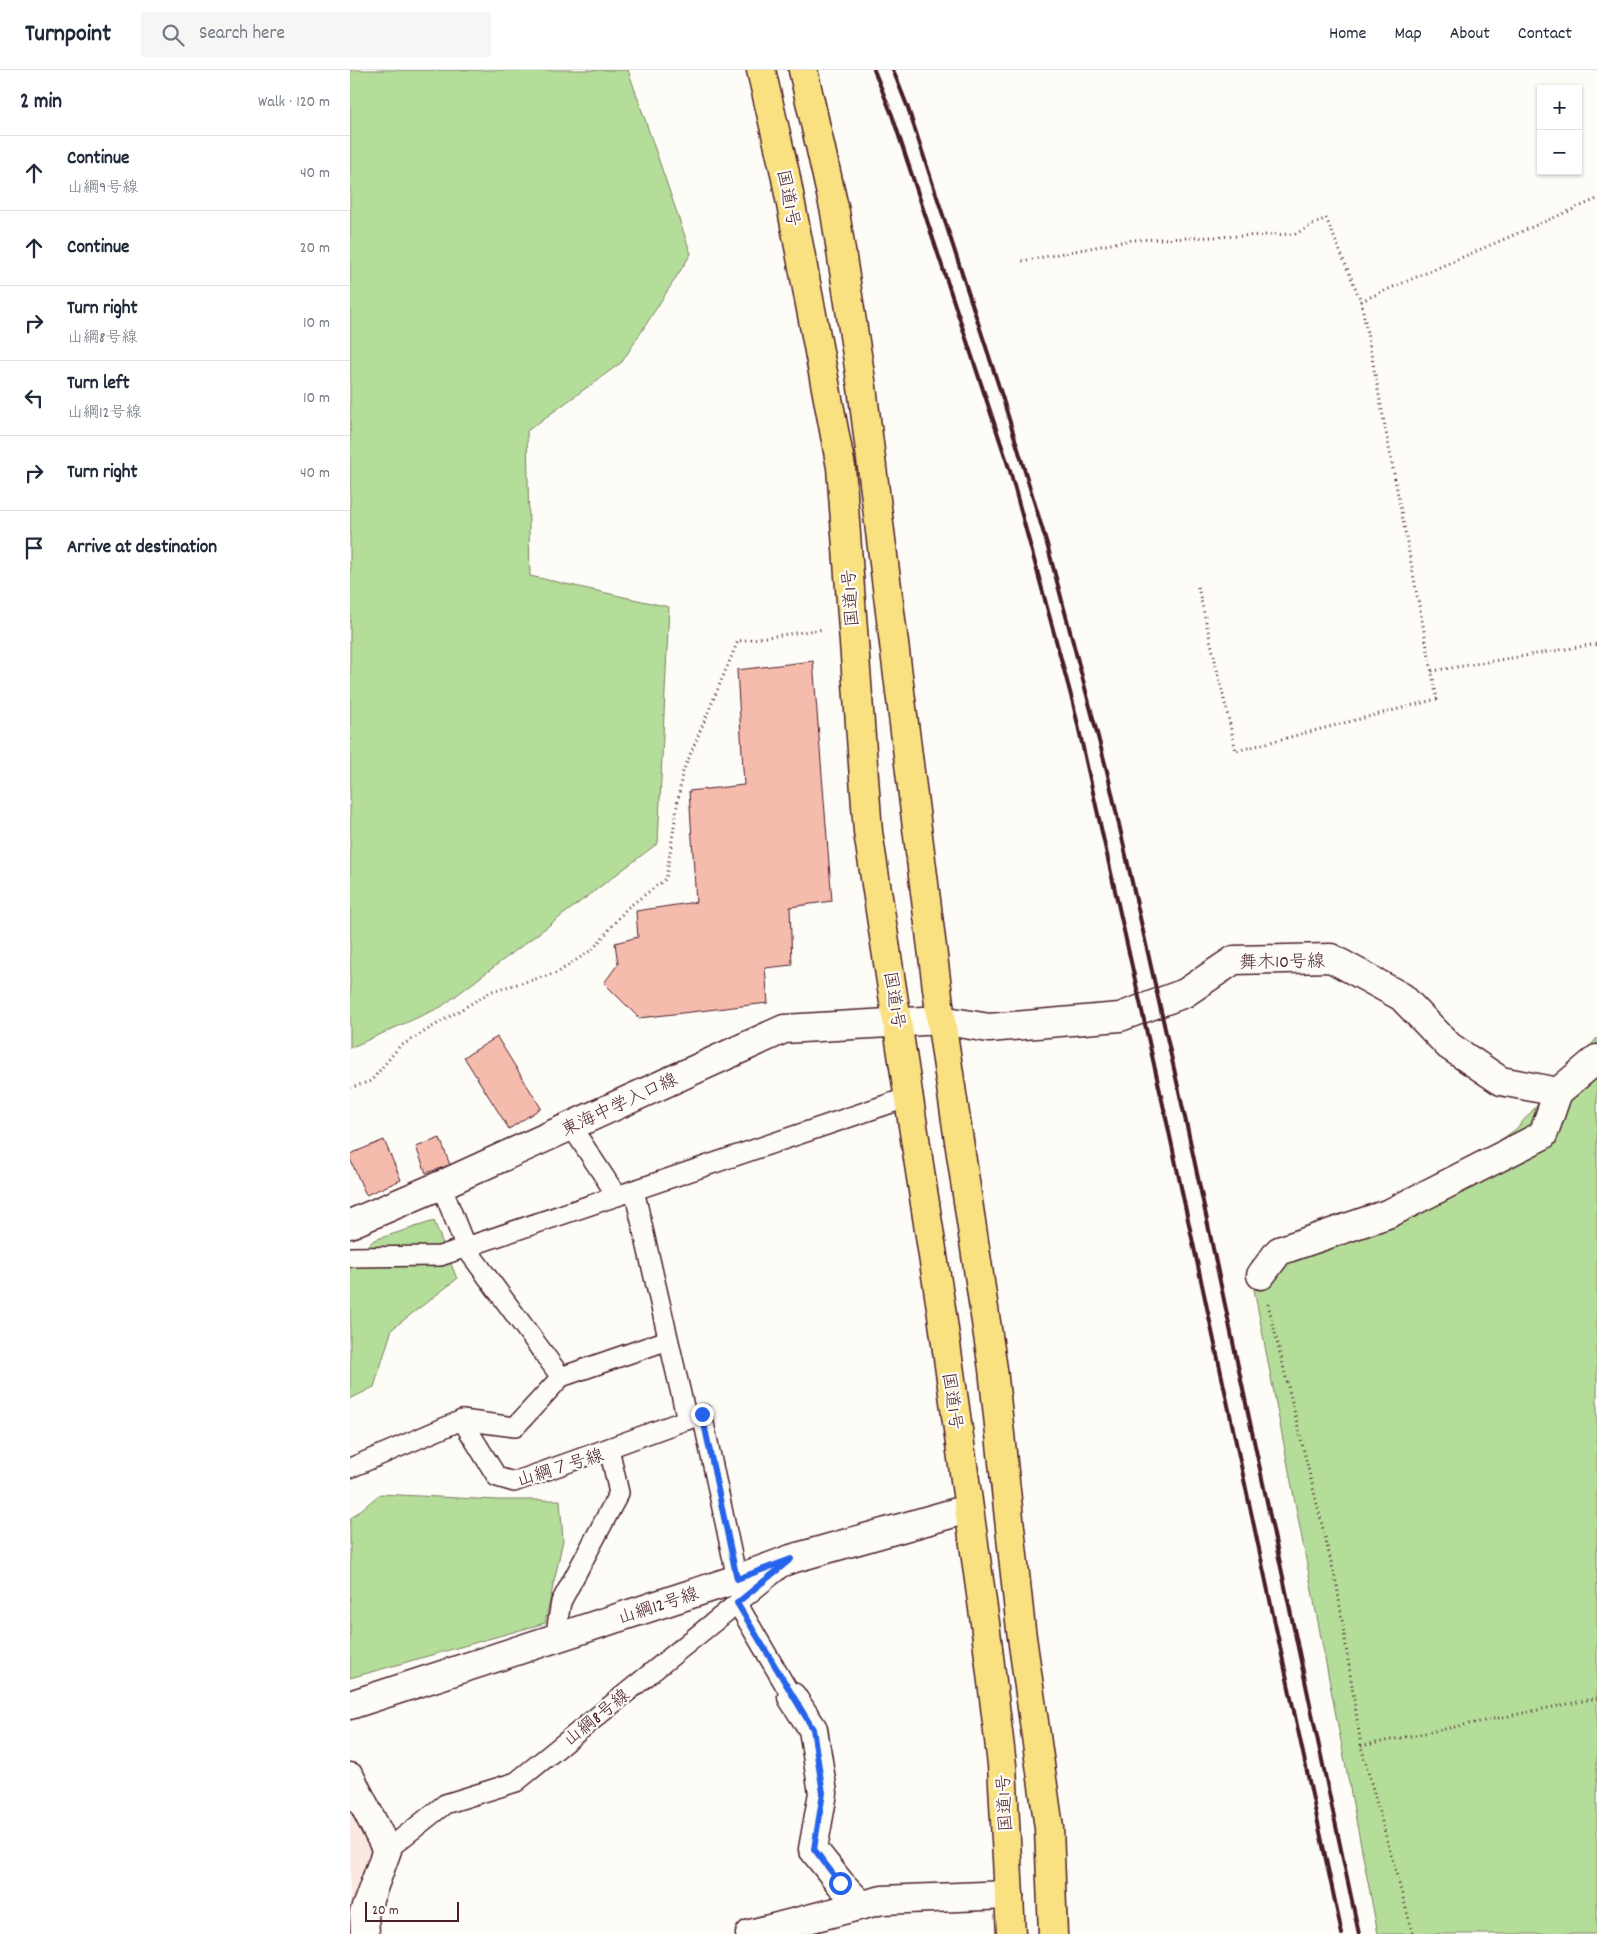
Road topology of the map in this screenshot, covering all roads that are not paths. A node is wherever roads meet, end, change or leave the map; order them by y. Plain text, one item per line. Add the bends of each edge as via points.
1 (762, 70) edge
2 (803, 70) edge
3 (941, 1020) junction
4 (898, 1022) junction
5 (1597, 1059) edge
6 (1558, 1092) junction
7 (909, 1097) junction
8 (571, 1126) junction
9 (441, 1185) junction
10 (626, 1193) junction
11 (350, 1224) edge
12 (466, 1248) junction
13 (350, 1257) edge
14 (1261, 1275) road end
15 (668, 1340) junction
16 (561, 1377) junction
17 (462, 1420) junction
18 (687, 1420) junction
19 (609, 1448) junction
20 (350, 1468) edge
21 (968, 1509) junction
22 (737, 1591) junction
23 (555, 1638) junction
24 (792, 1697) joint
25 (350, 1705) edge
26 (350, 1777) edge
27 (387, 1850) junction
28 (1009, 1895) junction
29 (861, 1906) junction
30 (365, 1934) edge
31 (750, 1934) edge
32 (1011, 1934) edge
33 (1053, 1934) edge

1 - 4 highway, 国道1号 via 841,467 868,832
2 - 3 highway, 国道1号 via 835,212 862,387
3 - 4 street, 舞木10号線
3 - 6 street, 舞木10号線 via 989,1028 1120,1017 1185,993 1234,960 1331,958 1402,997 1449,1046 1501,1081
3 - 33 highway, 国道1号 via 994,1369 1021,1630 1049,1828
4 - 7 highway, 国道1号
4 - 8 street, 東海中学入口線 via 784,1029
5 - 6 street
6 - 14 street via 1542,1135 1390,1213 1278,1251
7 - 10 lane
7 - 21 highway, 国道1号
8 - 9 street, 東海中学入口線
8 - 10 lane
9 - 11 street, 東海中学入口線
9 - 12 lane
10 - 12 lane
10 - 15 lane
12 - 13 lane via 440,1256
12 - 16 lane
15 - 16 lane
15 - 18 lane
16 - 17 lane via 515,1427
17 - 19 lane, 山綱７号線 via 497,1477 514,1482
17 - 20 lane
18 - 19 lane
18 - 22 lane via 702,1414
19 - 23 lane, 山綱７号線 via 619,1493 561,1602
21 - 22 street, 山綱12号線 via 791,1559
21 - 28 highway, 国道1号 via 1002,1765
22 - 23 street, 山綱12号線
22 - 24 lane
22 - 27 lane, 山綱8号線 via 516,1782 445,1804
23 - 25 street, 山綱12号線
24 - 29 street via 813,1729 823,1793 814,1849
26 - 27 street
27 - 30 street via 364,1914
28 - 29 street via 882,1900
28 - 32 highway, 国道1号
29 - 31 street

